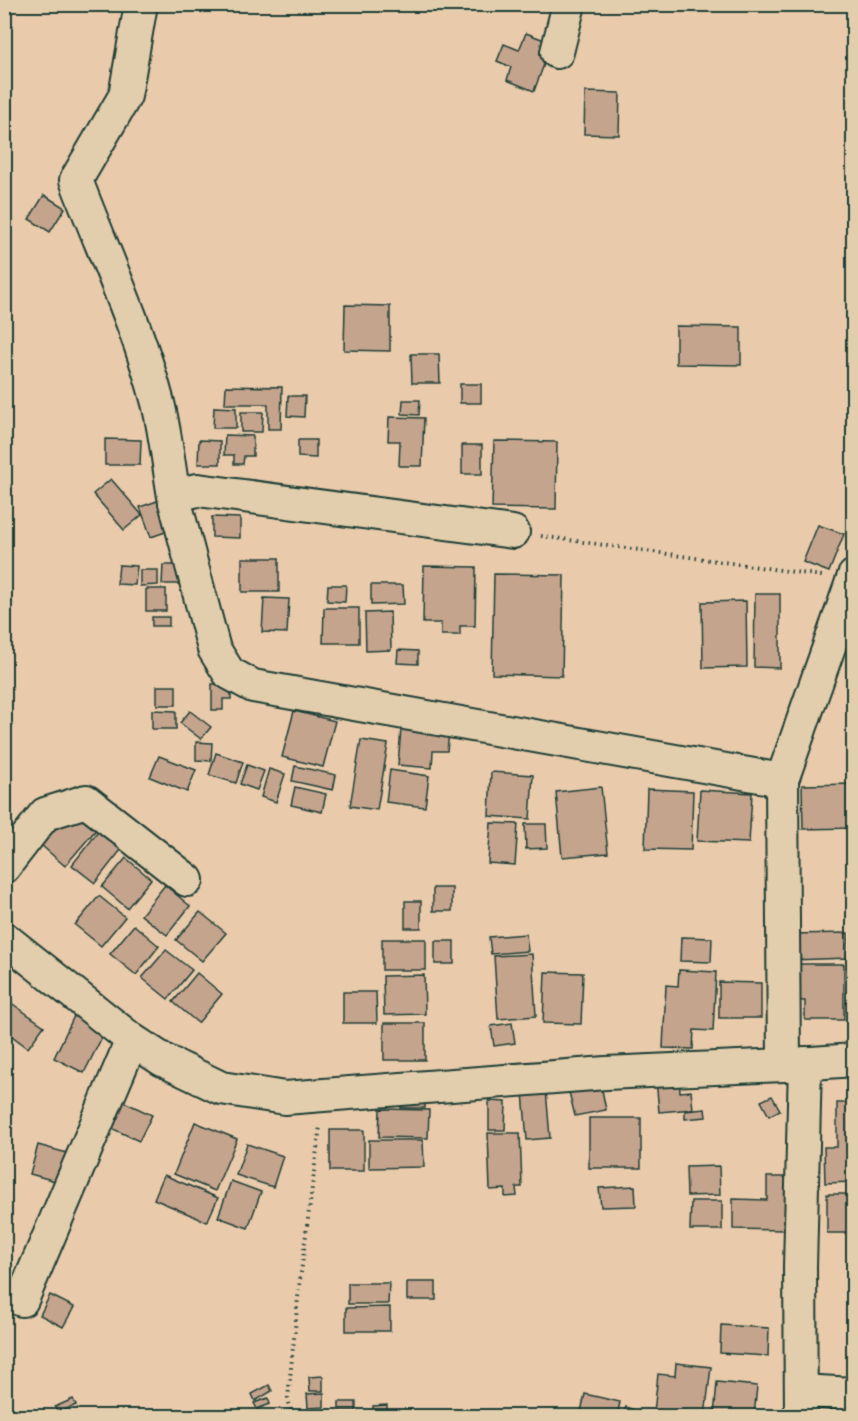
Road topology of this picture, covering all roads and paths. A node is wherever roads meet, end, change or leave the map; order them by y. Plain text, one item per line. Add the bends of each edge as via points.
1 (141, 4) edge
2 (569, 4) edge
3 (558, 52) dead end
4 (175, 502) junction
5 (513, 532) joint
6 (852, 578) edge
7 (782, 780) junction
8 (4, 867) edge
9 (187, 880) dead end
10 (4, 938) edge
11 (132, 1040) junction
12 (854, 1060) edge
13 (795, 1064) junction
14 (324, 1096) junction
15 (4, 1293) edge
16 (854, 1395) edge
17 (801, 1404) edge
18 (292, 1416) edge

1 - 4 street via 124,96 76,180 129,310 158,404
2 - 3 street
4 - 5 street via 183,493 198,490
4 - 7 street via 214,649 229,673 253,686
5 - 6 path
6 - 7 street
7 - 13 street
8 - 9 street via 45,814 86,801
10 - 11 street
11 - 14 street via 221,1088 285,1098
11 - 15 street via 22,1300
12 - 13 street
13 - 14 street via 606,1073
13 - 17 street
14 - 18 path via 299,1288 288,1398
16 - 17 street

